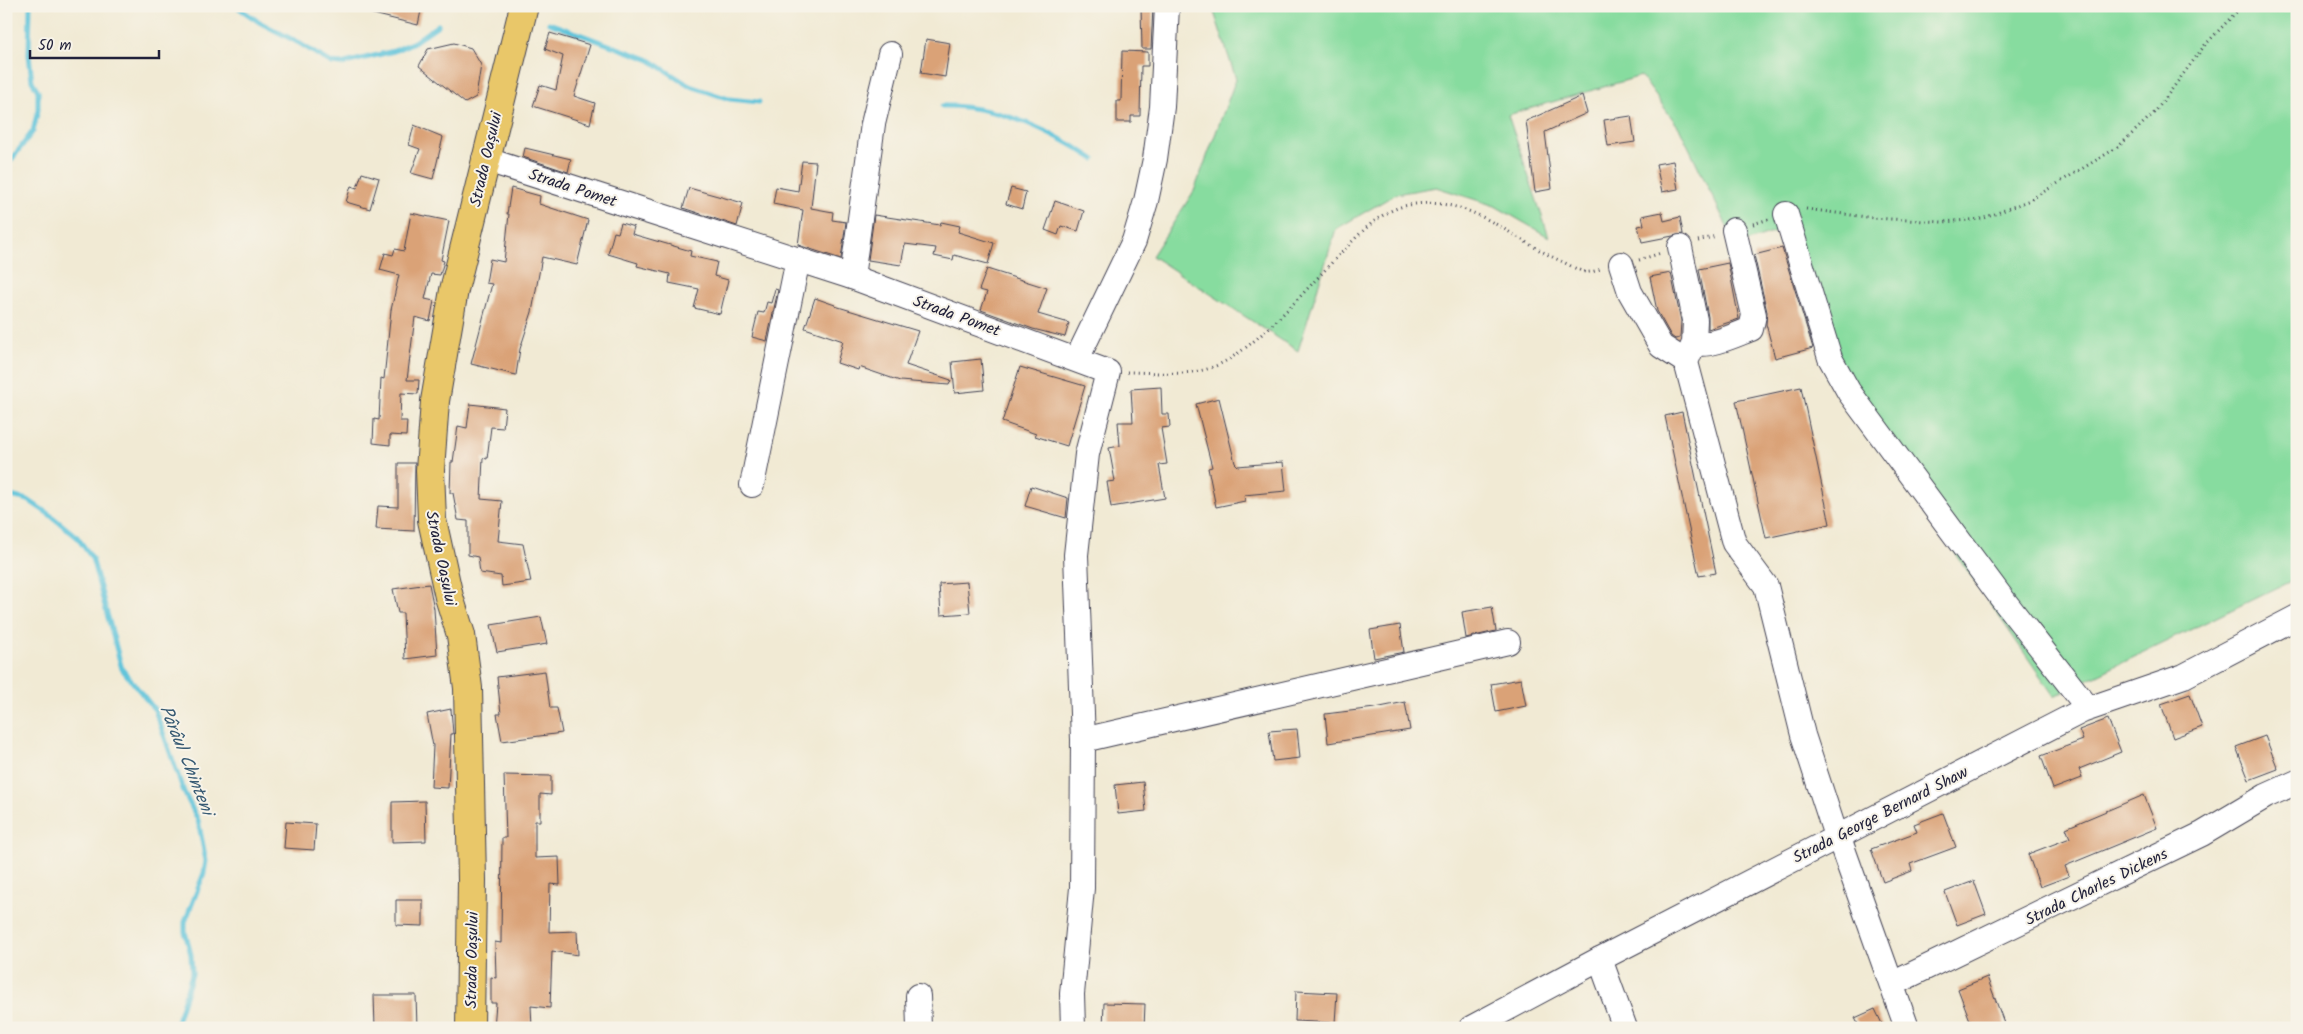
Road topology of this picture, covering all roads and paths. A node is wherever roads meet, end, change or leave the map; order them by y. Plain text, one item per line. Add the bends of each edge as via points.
1 (524, 6) edge
2 (1167, 6) edge
3 (2242, 6) edge
4 (890, 54) dead end
5 (484, 159) junction
6 (1786, 214) junction
7 (1734, 230) junction
8 (1680, 247) junction
9 (798, 259) junction
10 (1621, 264) junction
11 (852, 277) junction
12 (1690, 352) junction
13 (1077, 359) junction
14 (1108, 372) junction
15 (752, 485) dead end
16 (2297, 617) edge
17 (1508, 642) dead end
18 (2088, 708) junction
19 (1083, 740) junction
20 (2297, 782) edge
21 (1837, 836) junction
22 (1600, 959) junction
23 (1892, 984) junction
24 (918, 996) dead end
25 (470, 1028) edge
26 (919, 1028) edge
27 (1073, 1028) edge
28 (1471, 1028) edge
29 (1625, 1028) edge
30 (1907, 1028) edge

1 - 5 main road, Strada Oașului
2 - 13 street via 1162,107 1146,201 1134,242
3 - 6 path via 2205,45 2155,112 2118,147 2030,200 1982,219 1942,222 1802,209
4 - 11 street via 873,124
5 - 9 street, Strada Pomet
5 - 25 main road, Strada Oașului via 454,290 435,401 430,470 432,520 460,635 468,688 472,880
6 - 7 path
6 - 18 street via 1830,358 1849,392
7 - 8 path
7 - 12 street via 1754,315 1751,329 1700,344
8 - 10 path
8 - 12 street via 1695,320
9 - 11 street, Strada Pomet
9 - 15 street
10 - 12 street via 1630,292 1661,346
10 - 14 path via 1586,272 1543,253 1508,229 1457,205 1436,202 1408,205 1387,213 1359,235 1252,344 1213,367 1189,372
11 - 13 street, Strada Pomet
12 - 21 street via 1734,543 1766,586 1803,735
13 - 14 street, Strada Pomet
14 - 19 street via 1087,454 1076,555
16 - 18 street, Strada George Bernard Shaw via 2184,676
17 - 19 street
18 - 21 street, Strada George Bernard Shaw
19 - 27 street via 1082,888 1072,994
20 - 23 street, Strada Charles Dickens via 2266,796 2202,834
21 - 22 street, Strada George Bernard Shaw
21 - 23 street
22 - 28 street, Strada George Bernard Shaw
22 - 29 street
23 - 30 street
24 - 26 street

